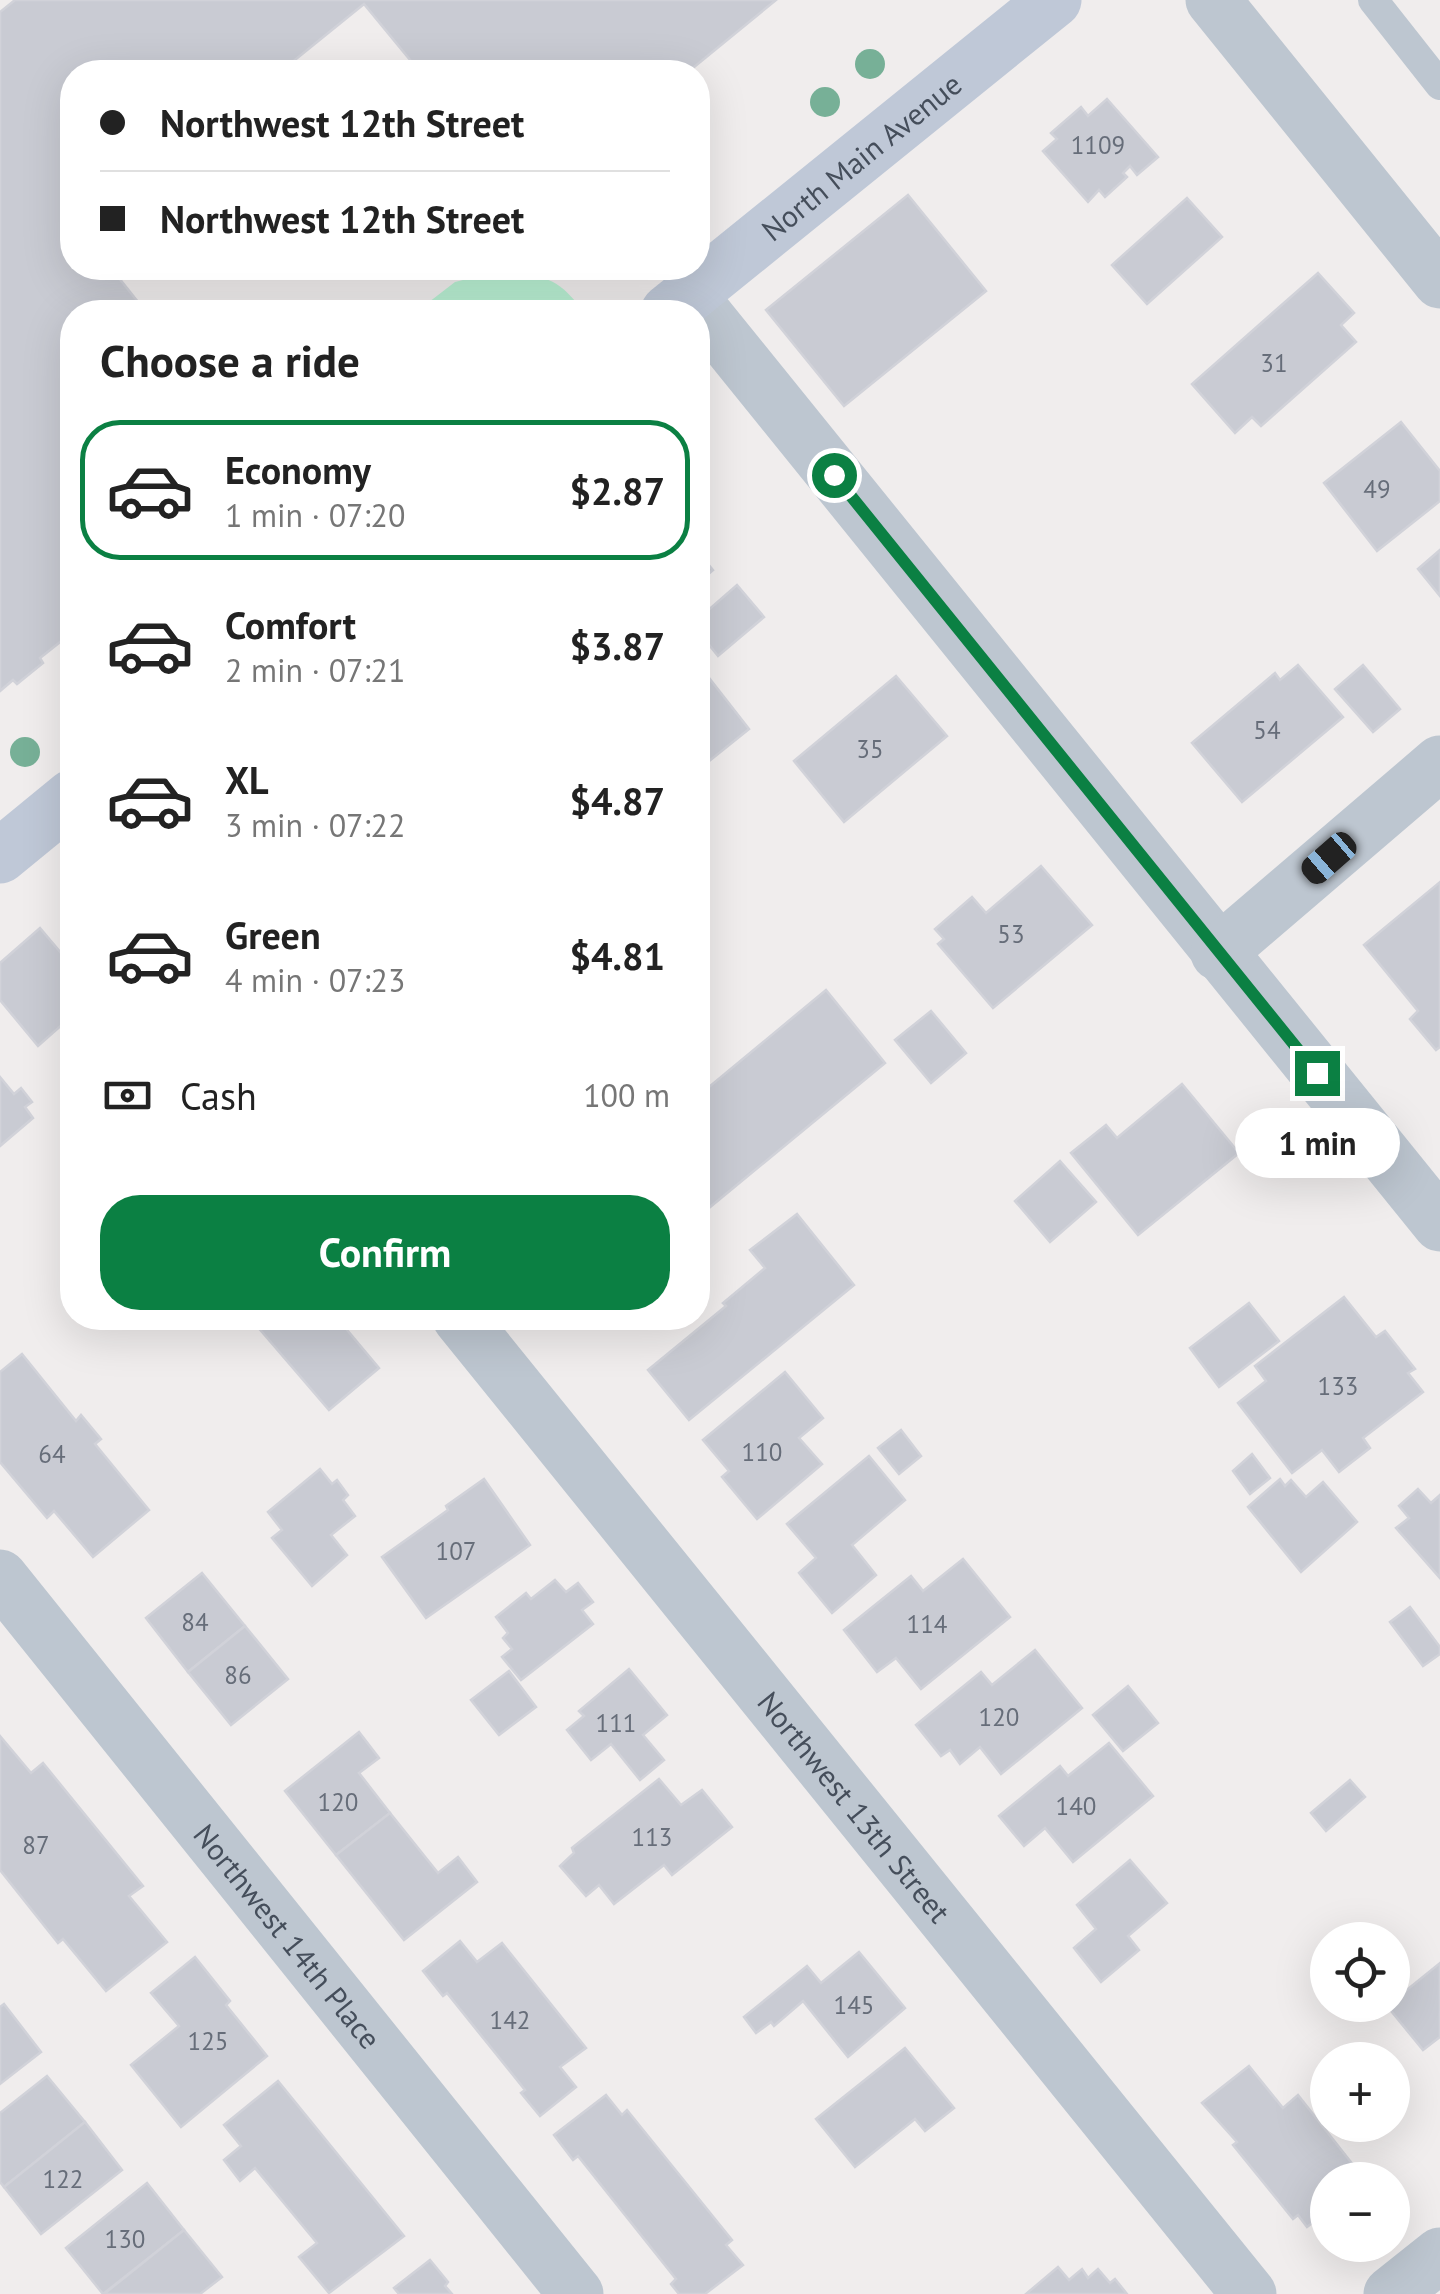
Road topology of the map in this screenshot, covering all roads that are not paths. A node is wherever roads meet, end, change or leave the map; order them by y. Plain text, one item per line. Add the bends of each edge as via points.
1 (1054, 0) edge
2 (1213, 0) edge
3 (1373, 0) edge
4 (1440, 85) edge
5 (710, 279) edge
6 (709, 280) edge
7 (1440, 282) edge
8 (684, 300) edge
9 (710, 341) edge
10 (1440, 763) edge
11 (60, 820) edge
12 (0, 856) edge
13 (1218, 953) junction
14 (1440, 1224) edge
15 (470, 1330) edge
16 (0, 1577) edge
17 (1440, 2254) edge
18 (576, 2294) edge
19 (1248, 2294) edge
20 (1391, 2294) edge

1 - 5 street, North Main Avenue
2 - 7 street
3 - 4 lane
6 - 8 street, North Main Avenue
9 - 13 street
10 - 13 street
11 - 12 street
13 - 14 street
15 - 19 street, Northwest 13th Street
16 - 18 street, Northwest 14th Place
17 - 20 street

